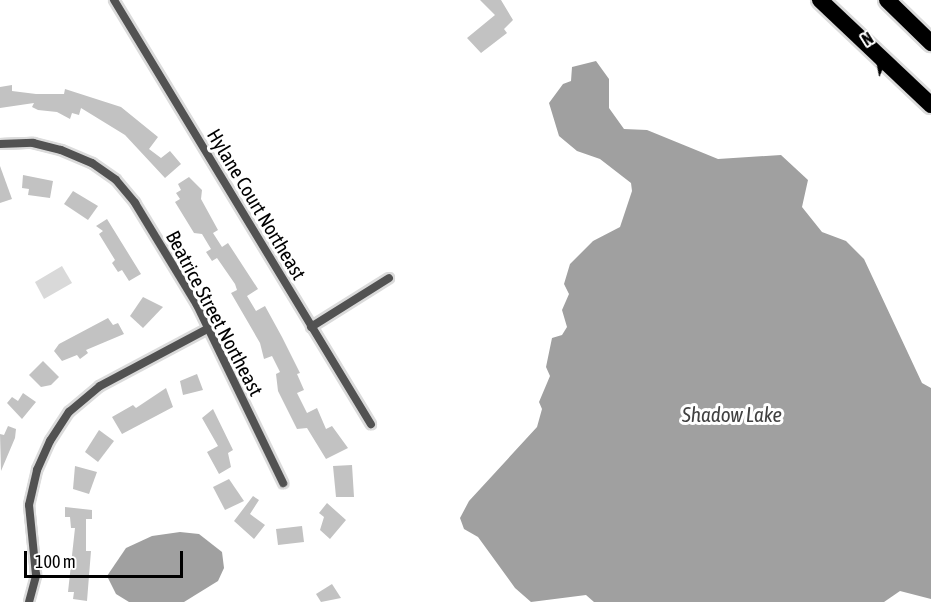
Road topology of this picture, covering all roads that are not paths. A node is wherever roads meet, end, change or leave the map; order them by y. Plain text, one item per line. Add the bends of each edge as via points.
1 (114, 0) edge
2 (820, 0) edge
3 (887, 0) edge
4 (931, 43) edge
5 (931, 105) edge
6 (0, 144) edge
7 (389, 278) dead end
8 (311, 327) junction
9 (209, 328) junction
10 (371, 424) dead end
11 (283, 483) dead end
12 (29, 602) edge

1 - 8 street, Hylane Court Northeast via 274,258
2 - 5 highway
3 - 4 highway
6 - 9 street, Beatrice Street Northeast via 33,143 61,150 92,163 116,180 150,226
7 - 8 street
8 - 10 street, Hylane Court Northeast
9 - 11 street, Beatrice Street Northeast
9 - 12 street via 100,386 69,412 37,470 29,505 36,575

